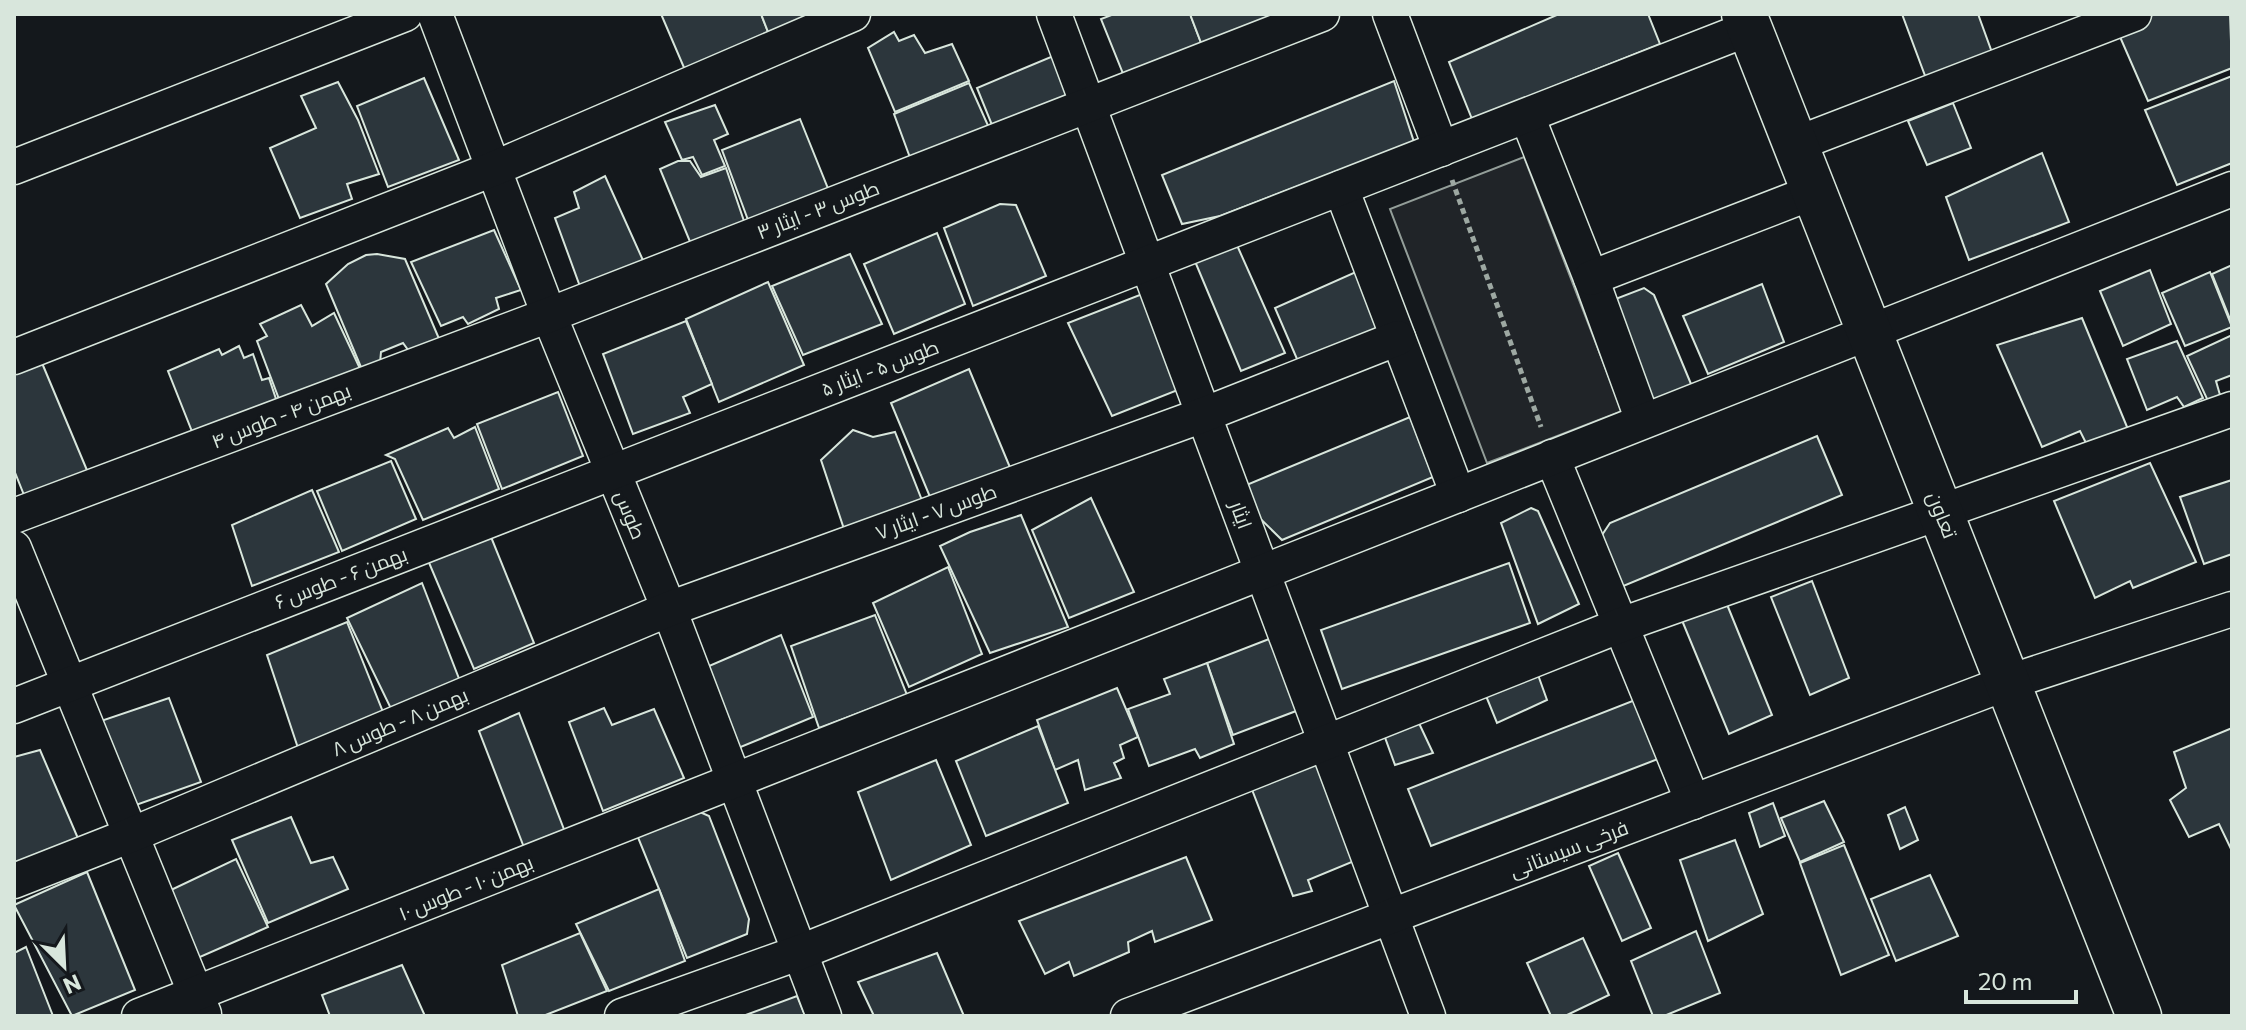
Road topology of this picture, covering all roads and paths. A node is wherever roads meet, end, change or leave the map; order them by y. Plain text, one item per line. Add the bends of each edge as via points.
1 (405, 14) edge
2 (435, 14) edge
3 (853, 14) edge
4 (1054, 14) edge
5 (1322, 14) edge
6 (1390, 14) edge
7 (2134, 14) edge
8 (1747, 21) edge
9 (1088, 105) junction
10 (1527, 116) junction
11 (1796, 144) junction
12 (1441, 149) junction
13 (14, 167) edge
14 (493, 169) junction
15 (1341, 188) junction
16 (2232, 189) edge
17 (1816, 191) junction
18 (1147, 263) junction
19 (1591, 278) junction
20 (549, 315) junction
21 (1869, 331) junction
22 (1398, 338) junction
23 (14, 357) edge
24 (2232, 409) edge
25 (1203, 415) junction
26 (1643, 421) junction
27 (1552, 457) junction
28 (613, 472) junction
29 (1458, 495) junction
30 (1941, 513) junction
31 (14, 516) edge
32 (14, 548) edge
33 (1262, 573) junction
34 (669, 609) junction
35 (2232, 609) edge
36 (1621, 625) junction
37 (2009, 682) junction
38 (70, 684) junction
39 (14, 706) edge
40 (1327, 744) junction
41 (735, 781) junction
42 (1693, 802) junction
43 (131, 835) junction
44 (14, 881) edge
45 (1391, 917) junction
46 (798, 953) junction
47 (201, 1006) edge
48 (139, 1016) edge
49 (622, 1016) edge
50 (824, 1016) edge
51 (1128, 1016) edge
52 (1428, 1016) edge
53 (2139, 1016) edge

1 - 13 street
2 - 14 street, طوس
3 - 14 street
4 - 9 street, ایثار
5 - 9 street, طوس ۳ - ایثار ۳
6 - 12 street
7 - 11 street
8 - 10 street, طوس ۵ - ایثار ۵
8 - 11 main road, تعاون
9 - 18 street, ایثار
9 - 20 street, طوس ۳ - ایثار ۳
10 - 12 street, طوس ۵ - ایثار ۵
10 - 19 street
11 - 17 main road, تعاون
12 - 15 street, طوس ۵ - ایثار ۵
12 - 27 path
14 - 20 street, طوس
14 - 23 street
15 - 18 street, طوس ۵ - ایثار ۵
15 - 22 street
16 - 21 street, بهمن ۱۰ - طوس ۱۰
17 - 19 street
17 - 21 main road, تعاون
18 - 25 street, ایثار
18 - 28 street, طوس ۵ - ایثار ۵
19 - 26 street
20 - 28 street, طوس
20 - 31 street, بهمن ۴ - طوس ۴
21 - 26 street, بهمن ۱۰ - طوس ۱۰
21 - 30 main road, تعاون
22 - 25 street, طوس ۷ - ایثار ۷
22 - 29 street
24 - 30 street
25 - 33 street, ایثار
25 - 34 street, طوس ۷ - ایثار ۷
26 - 27 street, بهمن ۱۰ - طوس ۱۰
27 - 29 street, بهمن ۱۰ - طوس ۱۰
27 - 36 street
28 - 34 street, طوس
28 - 38 street, بهمن ۶ - طوس ۶
29 - 33 street, بهمن ۱۰ - طوس ۱۰
30 - 36 street
30 - 37 main road, تعاون
32 - 38 street
33 - 40 street, ایثار
33 - 41 street, بهمن ۱۰ - طوس ۱۰
34 - 41 street, طوس
34 - 43 street, بهمن ۸ - طوس ۸
35 - 37 street, فرخی سیستانی
36 - 40 street
36 - 42 street
37 - 42 street, فرخی سیستانی
37 - 53 main road, تعاون
38 - 39 street, بهمن ۶ - طوس ۶
38 - 43 street
40 - 45 street, ایثار
40 - 46 street
41 - 46 street, طوس
41 - 47 street, بهمن ۱۰ - طوس ۱۰
42 - 45 street, فرخی سیستانی
43 - 44 street, بهمن ۸ - طوس ۸
43 - 47 street
45 - 51 street, فرخی سیستانی
45 - 52 street, ایثار
46 - 49 street
46 - 50 street, طوس
47 - 48 street, بهمن ۱۰ - طوس ۱۰

